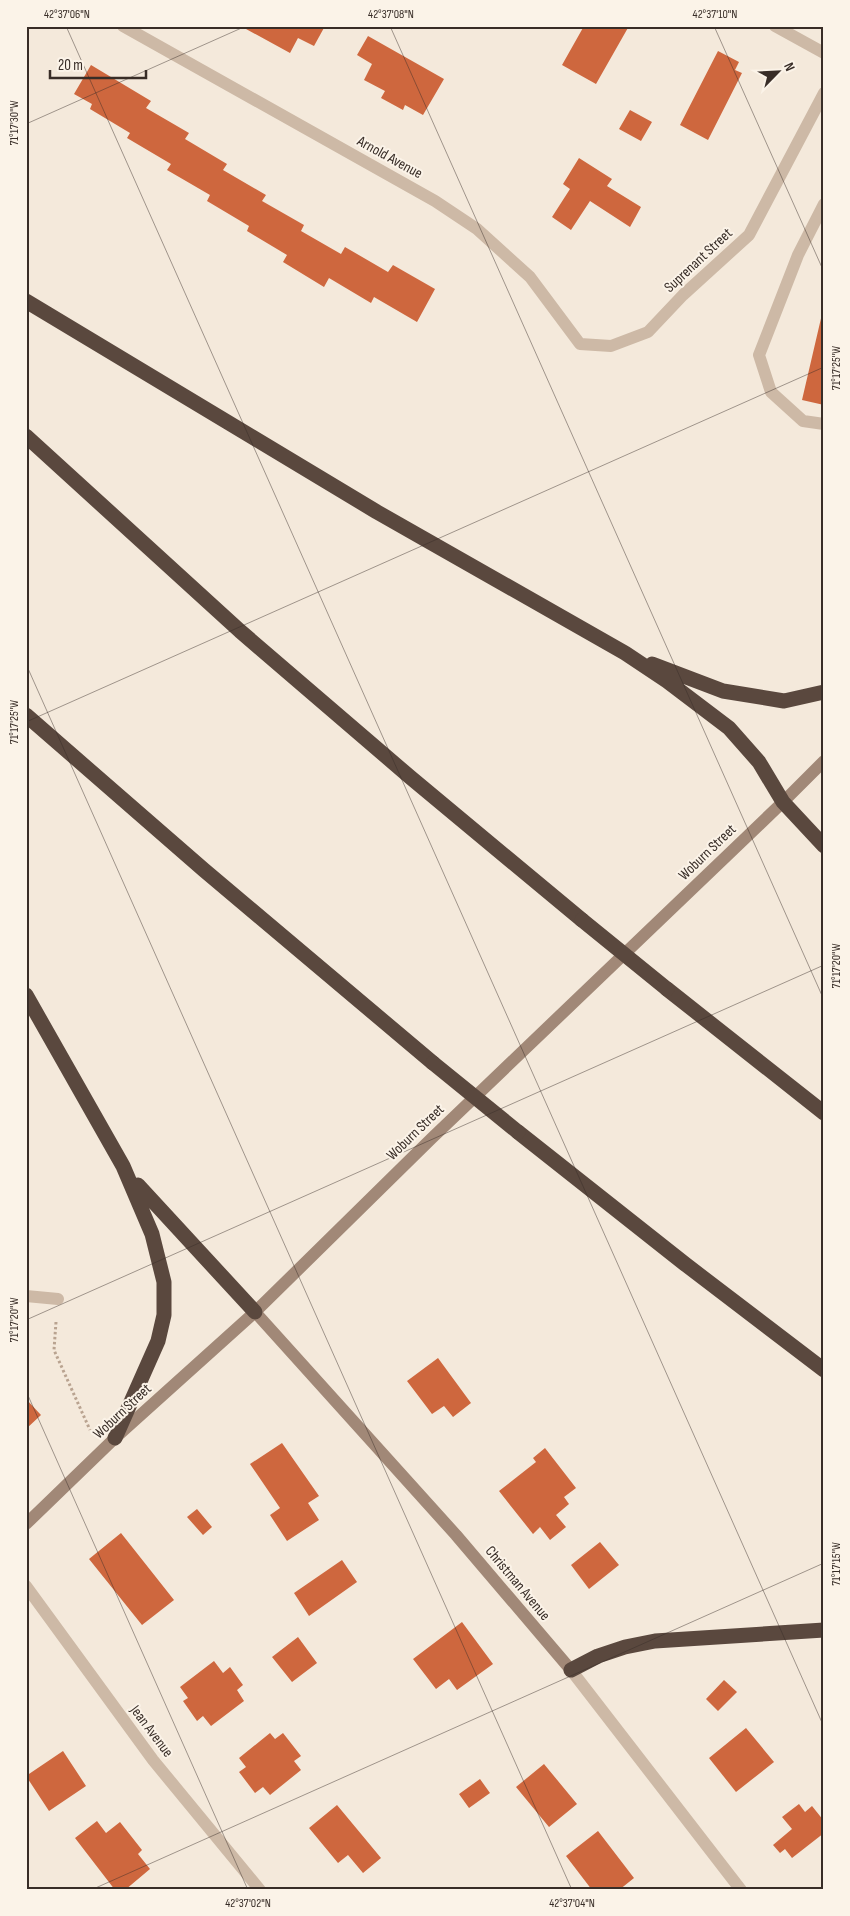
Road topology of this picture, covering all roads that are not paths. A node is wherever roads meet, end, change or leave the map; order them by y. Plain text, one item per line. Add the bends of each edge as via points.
1 (123, 26) edge
2 (775, 26) edge
3 (824, 53) edge
4 (824, 93) edge
5 (824, 204) edge
6 (26, 301) edge
7 (611, 346) joint
8 (824, 424) edge
9 (26, 436) edge
10 (625, 653) junction
11 (824, 692) edge
12 (26, 715) edge
13 (824, 761) edge
14 (783, 802) junction
15 (824, 846) edge
16 (26, 995) edge
17 (824, 1113) edge
18 (124, 1166) junction
19 (26, 1296) edge
20 (58, 1298) road end
21 (255, 1312) junction
22 (824, 1370) edge
23 (115, 1438) junction
24 (26, 1524) edge
25 (26, 1586) edge
26 (824, 1630) edge
27 (571, 1670) junction
28 (260, 1890) edge
29 (741, 1890) edge

1 - 7 street, Arnold Avenue via 435,202 477,229 530,277 580,344
2 - 3 street
4 - 7 street, Suprenant Street via 749,235 648,332
5 - 8 street via 798,255 759,355 772,392 803,421
6 - 10 highway via 377,512
9 - 17 highway, bridge via 248,637 410,777 667,989
10 - 11 highway via 723,691 784,701
10 - 14 highway via 729,728 759,762
12 - 22 highway, bridge via 433,1063
13 - 14 main road, Woburn Street
14 - 15 highway
14 - 21 main road, Woburn Street
16 - 18 highway
18 - 21 highway via 142,1192
18 - 23 highway via 152,1234 164,1282 164,1314 158,1341
19 - 20 street
21 - 23 main road, Woburn Street
21 - 27 main road, Christman Avenue via 456,1535
23 - 24 main road, Woburn Street
25 - 28 street, Jean Avenue via 153,1760
26 - 27 highway via 655,1641 598,1656
27 - 29 street, Christman Avenue

